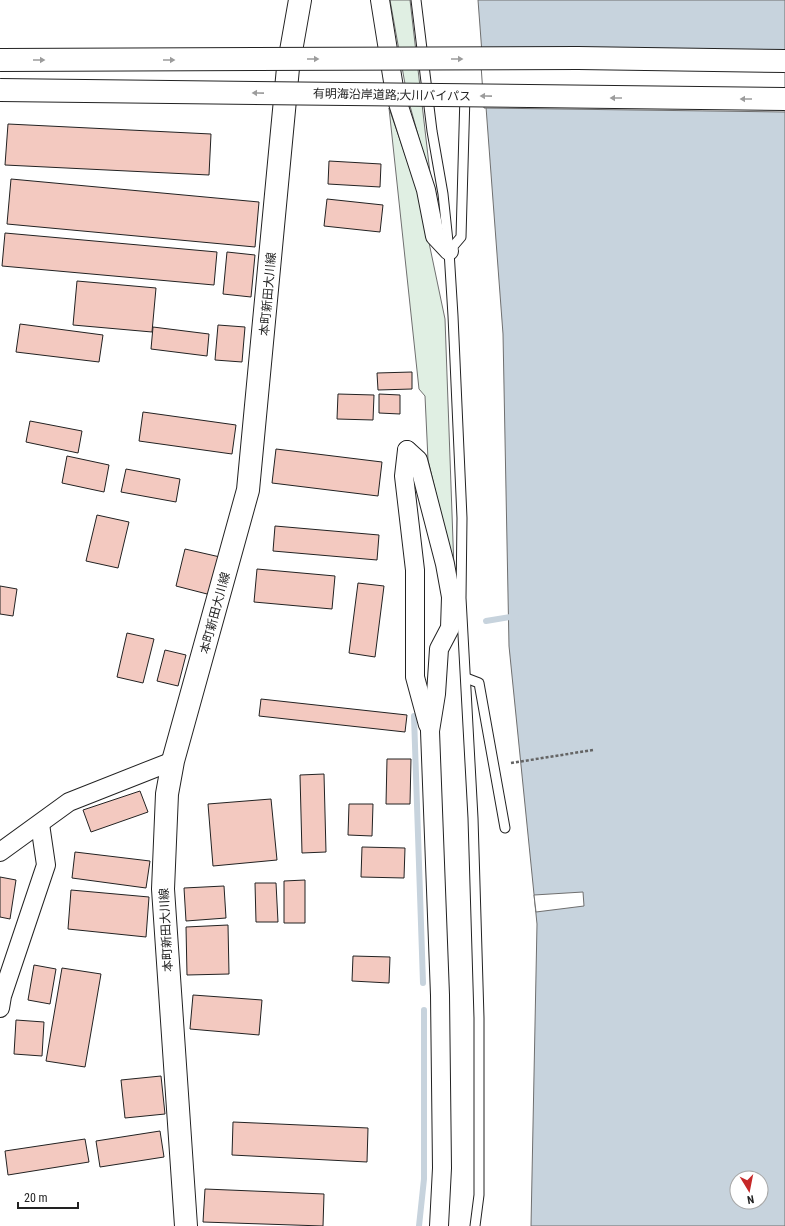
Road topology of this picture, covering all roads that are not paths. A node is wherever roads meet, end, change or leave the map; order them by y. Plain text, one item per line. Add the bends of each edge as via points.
1 (300, 0) edge
2 (380, 0) edge
3 (416, 0) edge
4 (0, 60) edge
5 (785, 61) edge
6 (0, 90) edge
7 (465, 95) dead end
8 (785, 99) edge
9 (449, 251) junction
10 (456, 597) junction
11 (466, 678) junction
12 (430, 731) junction
13 (173, 761) junction
14 (40, 824) junction
15 (505, 828) dead end
16 (0, 852) edge
17 (0, 1008) edge
18 (186, 1226) edge
19 (439, 1226) edge
20 (475, 1226) edge

1 - 13 main road, 本町新田大川線 via 288,68 248,490
2 - 9 street via 395,94 426,190 434,236
3 - 9 lane
4 -> 5 main road, bridge via 578,58
8 -> 6 main road, 有明海沿岸道路;大川バイパス, bridge
7 - 9 lane via 461,237
9 - 10 lane via 462,518
10 - 11 lane
10 - 12 street via 450,628 439,649
10 - 12 street via 418,460 407,450 404,476 415,570 416,677
11 - 15 lane via 479,683
11 - 20 lane via 479,1018 479,1195
12 - 19 street via 440,995 442,1168
13 - 14 street via 69,802
13 - 18 main road, 本町新田大川線 via 167,794 163,889
14 - 16 street
14 - 17 street via 46,865

